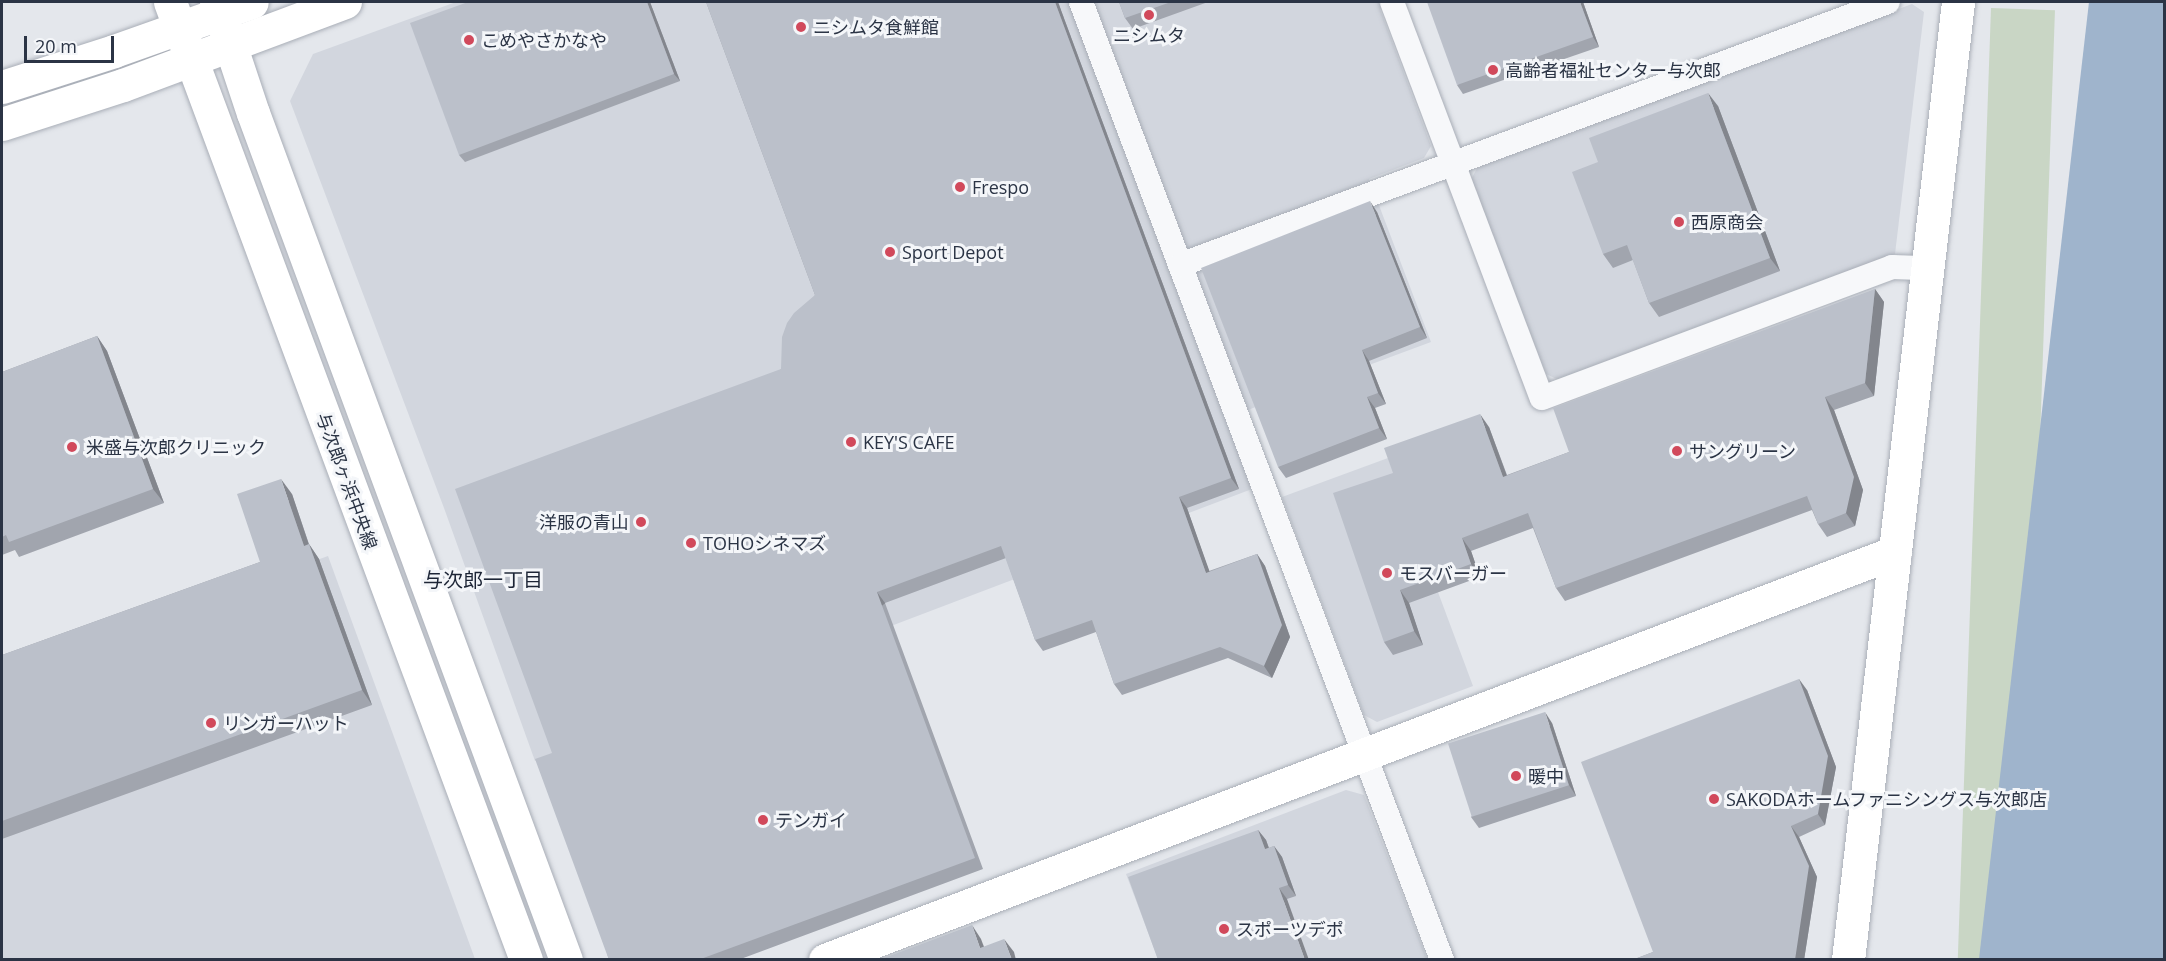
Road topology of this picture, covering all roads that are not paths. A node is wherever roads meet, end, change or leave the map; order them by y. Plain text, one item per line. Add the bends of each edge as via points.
1 (252, 2) edge
2 (345, 2) edge
3 (1081, 2) edge
4 (1392, 2) edge
5 (1888, 2) edge
6 (1958, 2) edge
7 (218, 7) edge
8 (175, 15) edge
9 (230, 44) junction
10 (191, 59) junction
11 (2, 87) edge
12 (2, 124) edge
13 (1452, 164) junction
14 (1180, 265) junction
15 (1928, 268) junction
16 (1895, 552) junction
17 (457, 665) junction
18 (421, 679) junction
19 (1363, 756) junction
20 (525, 850) junction
21 (491, 865) junction
22 (526, 960) edge
23 (566, 960) edge
24 (825, 960) edge
25 (1442, 960) edge
26 (1848, 960) edge

1 - 7 street
2 - 9 street
3 - 14 street
4 - 13 street
5 - 13 street
6 - 15 street
7 - 8 street
7 - 9 street
8 - 10 street, 与次郎ヶ浜中央線
8 - 11 street
9 - 10 street
9 - 17 street
10 - 12 street
10 - 18 street, 与次郎ヶ浜中央線
13 - 14 street
13 - 15 street via 1542,398 1892,267
14 - 19 street
15 - 16 street
16 - 19 street
16 - 26 street
17 - 18 street
17 - 20 street
18 - 21 street, 与次郎ヶ浜中央線
19 - 24 street
19 - 25 street
20 - 21 street
20 - 23 street
21 - 22 street, 与次郎ヶ浜中央線

